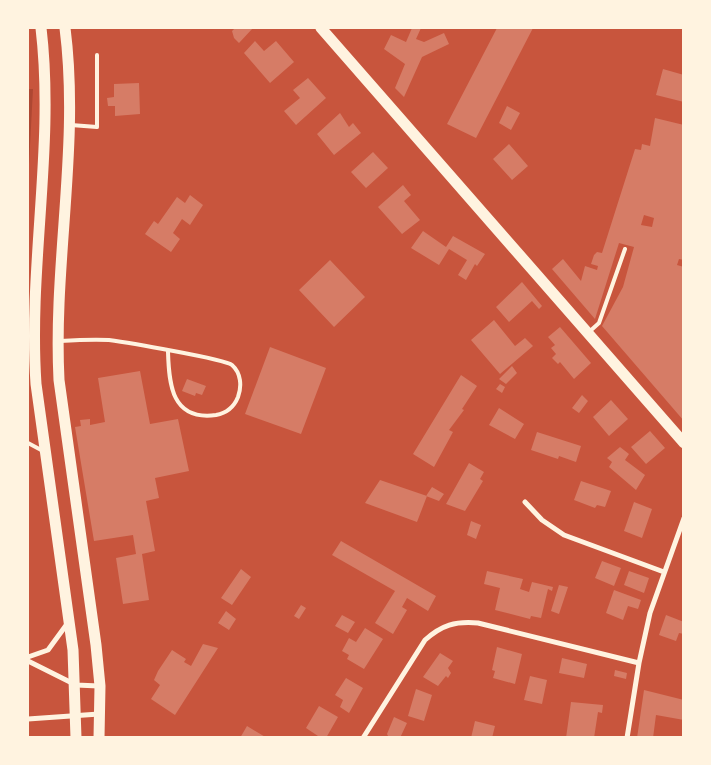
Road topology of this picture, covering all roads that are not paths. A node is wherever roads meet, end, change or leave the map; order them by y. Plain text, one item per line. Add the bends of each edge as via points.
1 (41, 28) edge
2 (65, 28) edge
3 (321, 28) edge
4 (97, 55) dead end
5 (69, 125) junction
6 (625, 249) dead end
7 (588, 333) junction
8 (57, 341) junction
9 (168, 352) junction
10 (28, 443) edge
11 (684, 443) edge
12 (46, 452) junction
13 (524, 502) dead end
14 (684, 518) edge
15 (664, 572) junction
16 (69, 622) junction
17 (28, 659) edge
18 (639, 663) junction
19 (76, 685) junction
20 (100, 686) junction
21 (100, 714) junction
22 (77, 716) junction
23 (28, 719) edge
24 (76, 738) edge
25 (100, 738) edge
26 (363, 738) edge
27 (627, 738) edge

1 - 12 main road via 46,99 33,343
2 - 5 main road via 70,82
3 - 7 main road
4 - 5 lane via 98,127
5 - 8 main road
6 - 7 lane via 599,323
7 - 11 main road
8 - 9 lane via 110,340
8 - 20 main road via 59,380
9 - 9 lane via 213,358 231,364 239,375 240,390 236,403 225,414 211,416 181,407 172,393
10 - 12 lane
12 - 16 main road
13 - 15 street via 564,536
14 - 15 street
15 - 18 street via 650,613
16 - 17 street via 48,650
16 - 19 main road
17 - 19 street
18 - 26 street via 478,623 459,622 440,628 425,640
18 - 27 street
19 - 20 street
19 - 22 main road
20 - 21 main road
21 - 22 street
21 - 25 main road
22 - 23 street
22 - 24 main road

